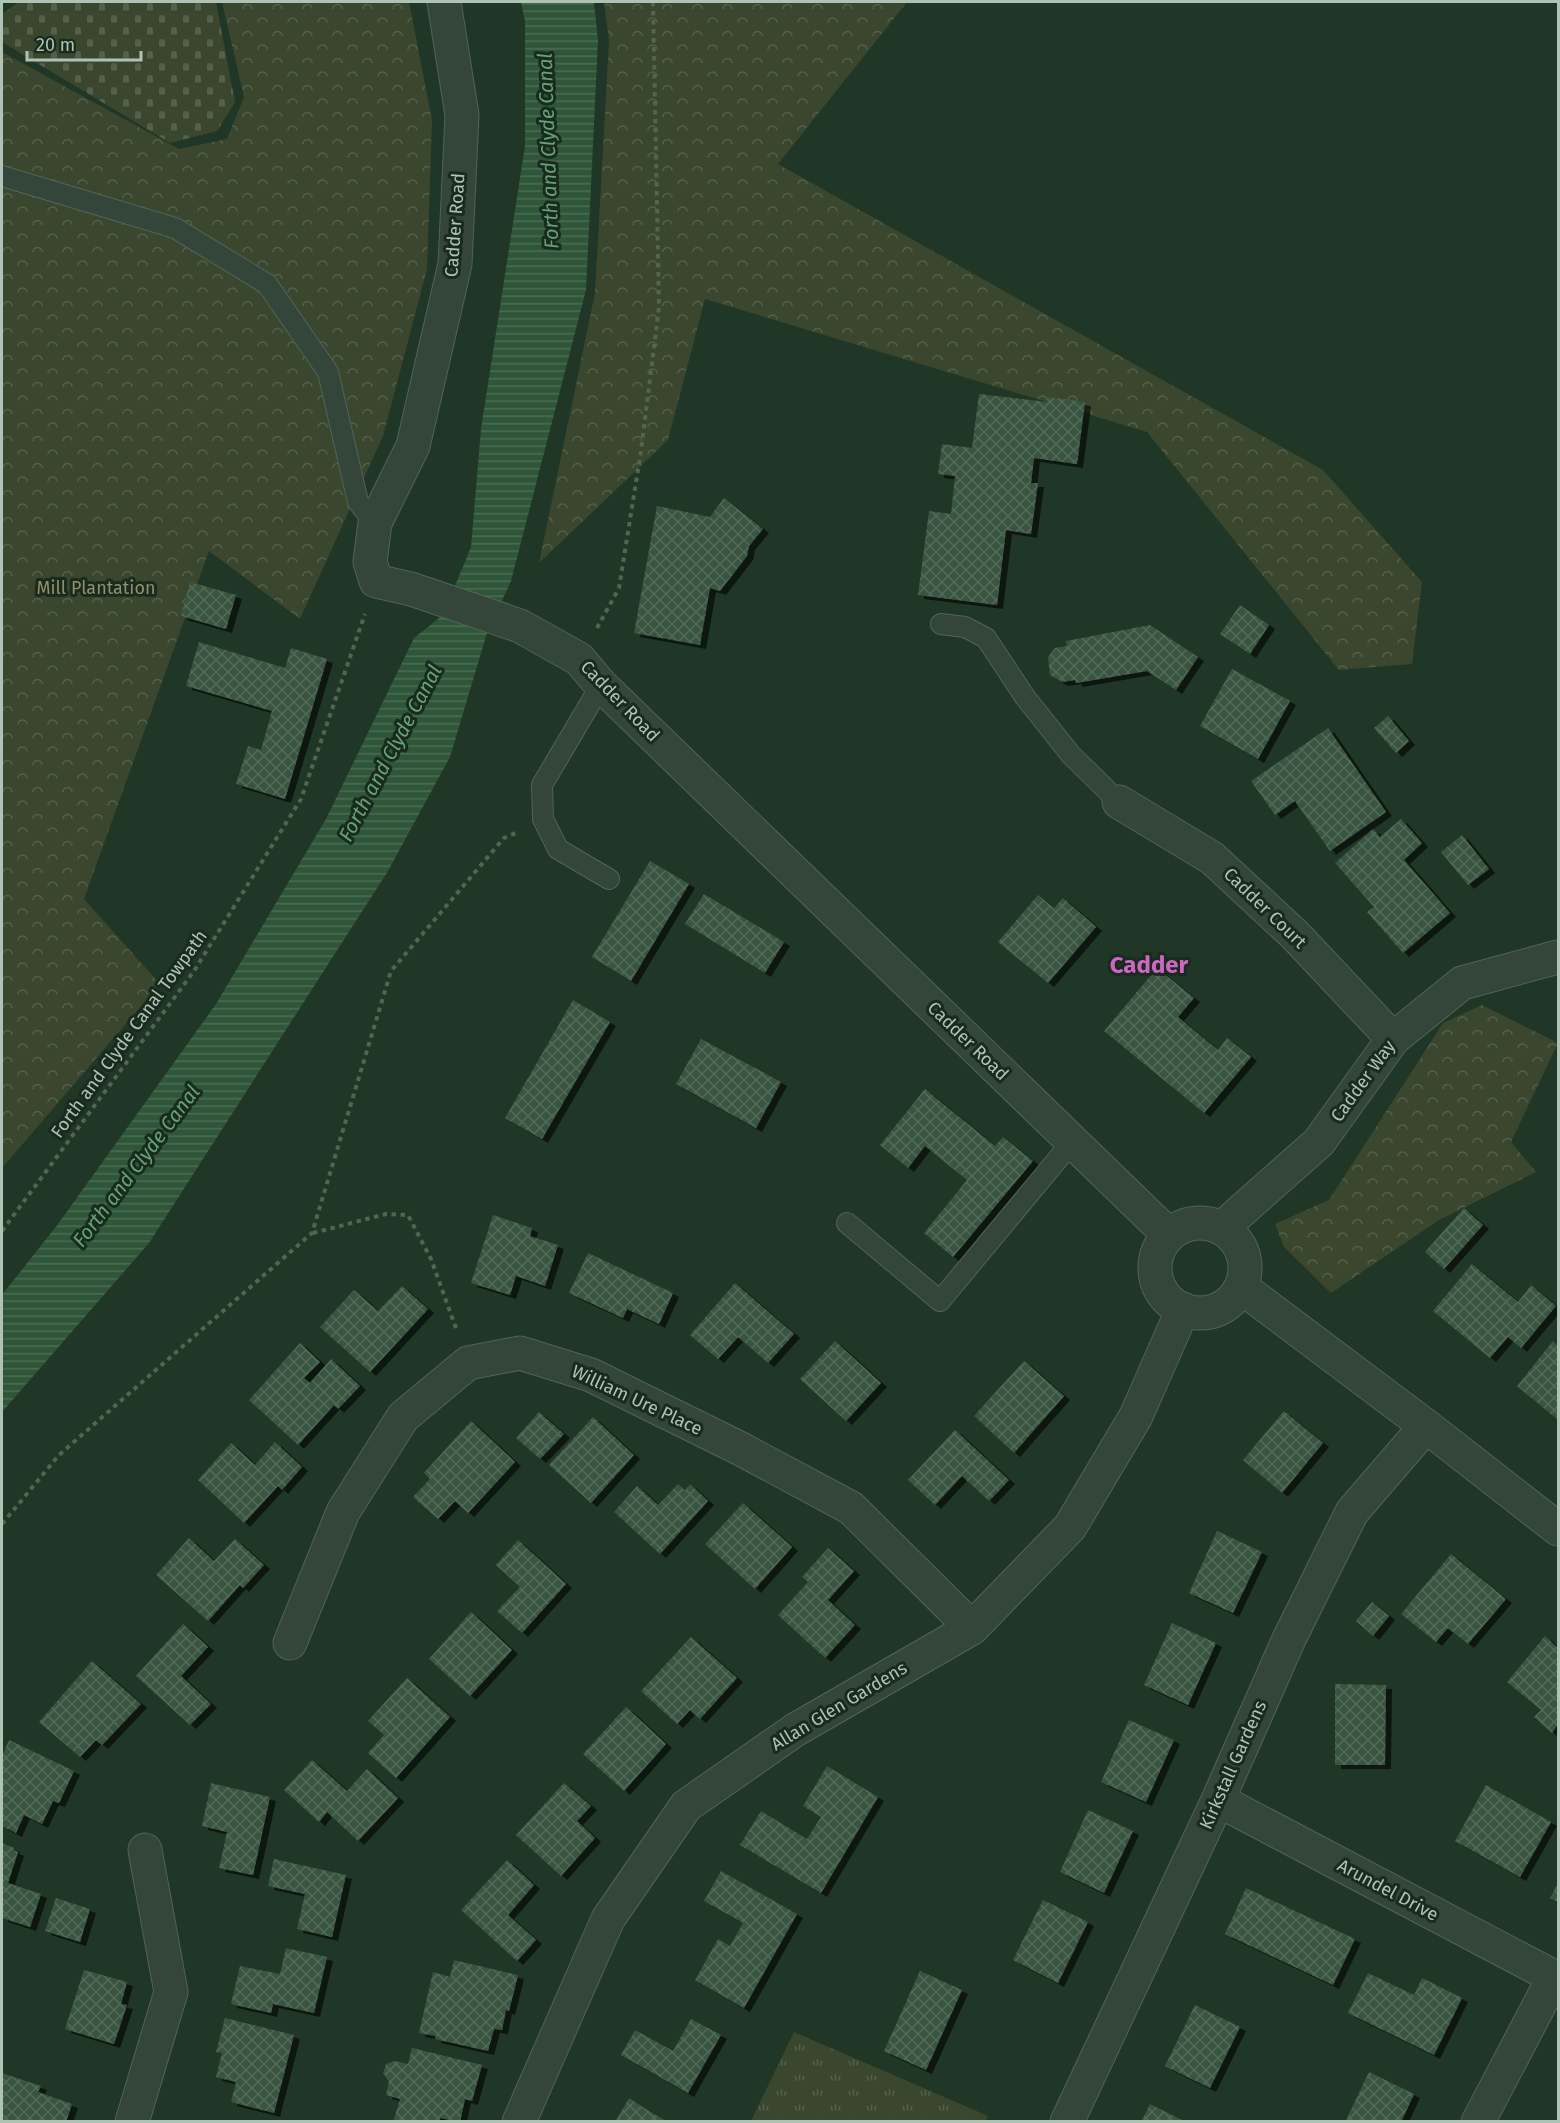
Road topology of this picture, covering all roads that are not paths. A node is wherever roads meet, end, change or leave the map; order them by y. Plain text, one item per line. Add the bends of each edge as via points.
1 (444, 2) edge
2 (2, 176) edge
3 (375, 523) junction
4 (941, 624) dead end
5 (601, 686) junction
6 (1119, 802) joint
7 (609, 879) dead end
8 (1558, 957) edge
9 (1393, 1039) junction
10 (1072, 1142) junction
11 (847, 1223) dead end
12 (1222, 1228) junction
13 (1169, 1235) junction
14 (1241, 1287) junction
15 (1183, 1309) junction
16 (1426, 1426) junction
17 (1558, 1529) edge
18 (972, 1628) junction
19 (290, 1642) dead end
20 (1218, 1800) junction
21 (145, 1850) dead end
22 (1556, 1978) edge
23 (132, 2121) edge
24 (519, 2121) edge
25 (1067, 2121) edge
26 (1478, 2121) edge

1 - 3 street, Cadder Road via 462,115 455,264 413,446
2 - 3 lane via 175,228 267,284 328,372 358,502
3 - 5 street, Cadder Road via 370,562 376,580 520,626 579,659
4 - 6 lane via 965,627 986,638 1025,697 1071,755
5 - 7 lane via 542,785 543,819 558,849
5 - 10 street, Cadder Road
6 - 9 street, Cadder Court via 1212,858 1295,935
8 - 9 street, Cadder Way via 1462,983
9 - 12 street, Cadder Way via 1319,1142
10 - 11 lane via 940,1301
10 - 13 street, Cadder Road
12 - 13 street via 1194,1223
12 - 14 street via 1241,1248 1245,1261
13 - 15 street via 1155,1262 1156,1276 1170,1302
14 - 15 street via 1222,1307 1196,1312
14 - 16 street
15 - 18 street, Allan Glen Gardens via 1136,1416 1070,1527
16 - 17 street
16 - 20 street, Kirkstall Gardens via 1352,1512 1288,1639
18 - 19 street, William Ure Place via 851,1508 581,1371 520,1353 468,1363 403,1417 343,1512
18 - 24 street, Allan Glen Gardens via 795,1730 686,1806 608,1919
20 - 22 street, Arundel Drive
20 - 25 street, Kirkstall Gardens
21 - 23 street via 171,1992
22 - 26 street

